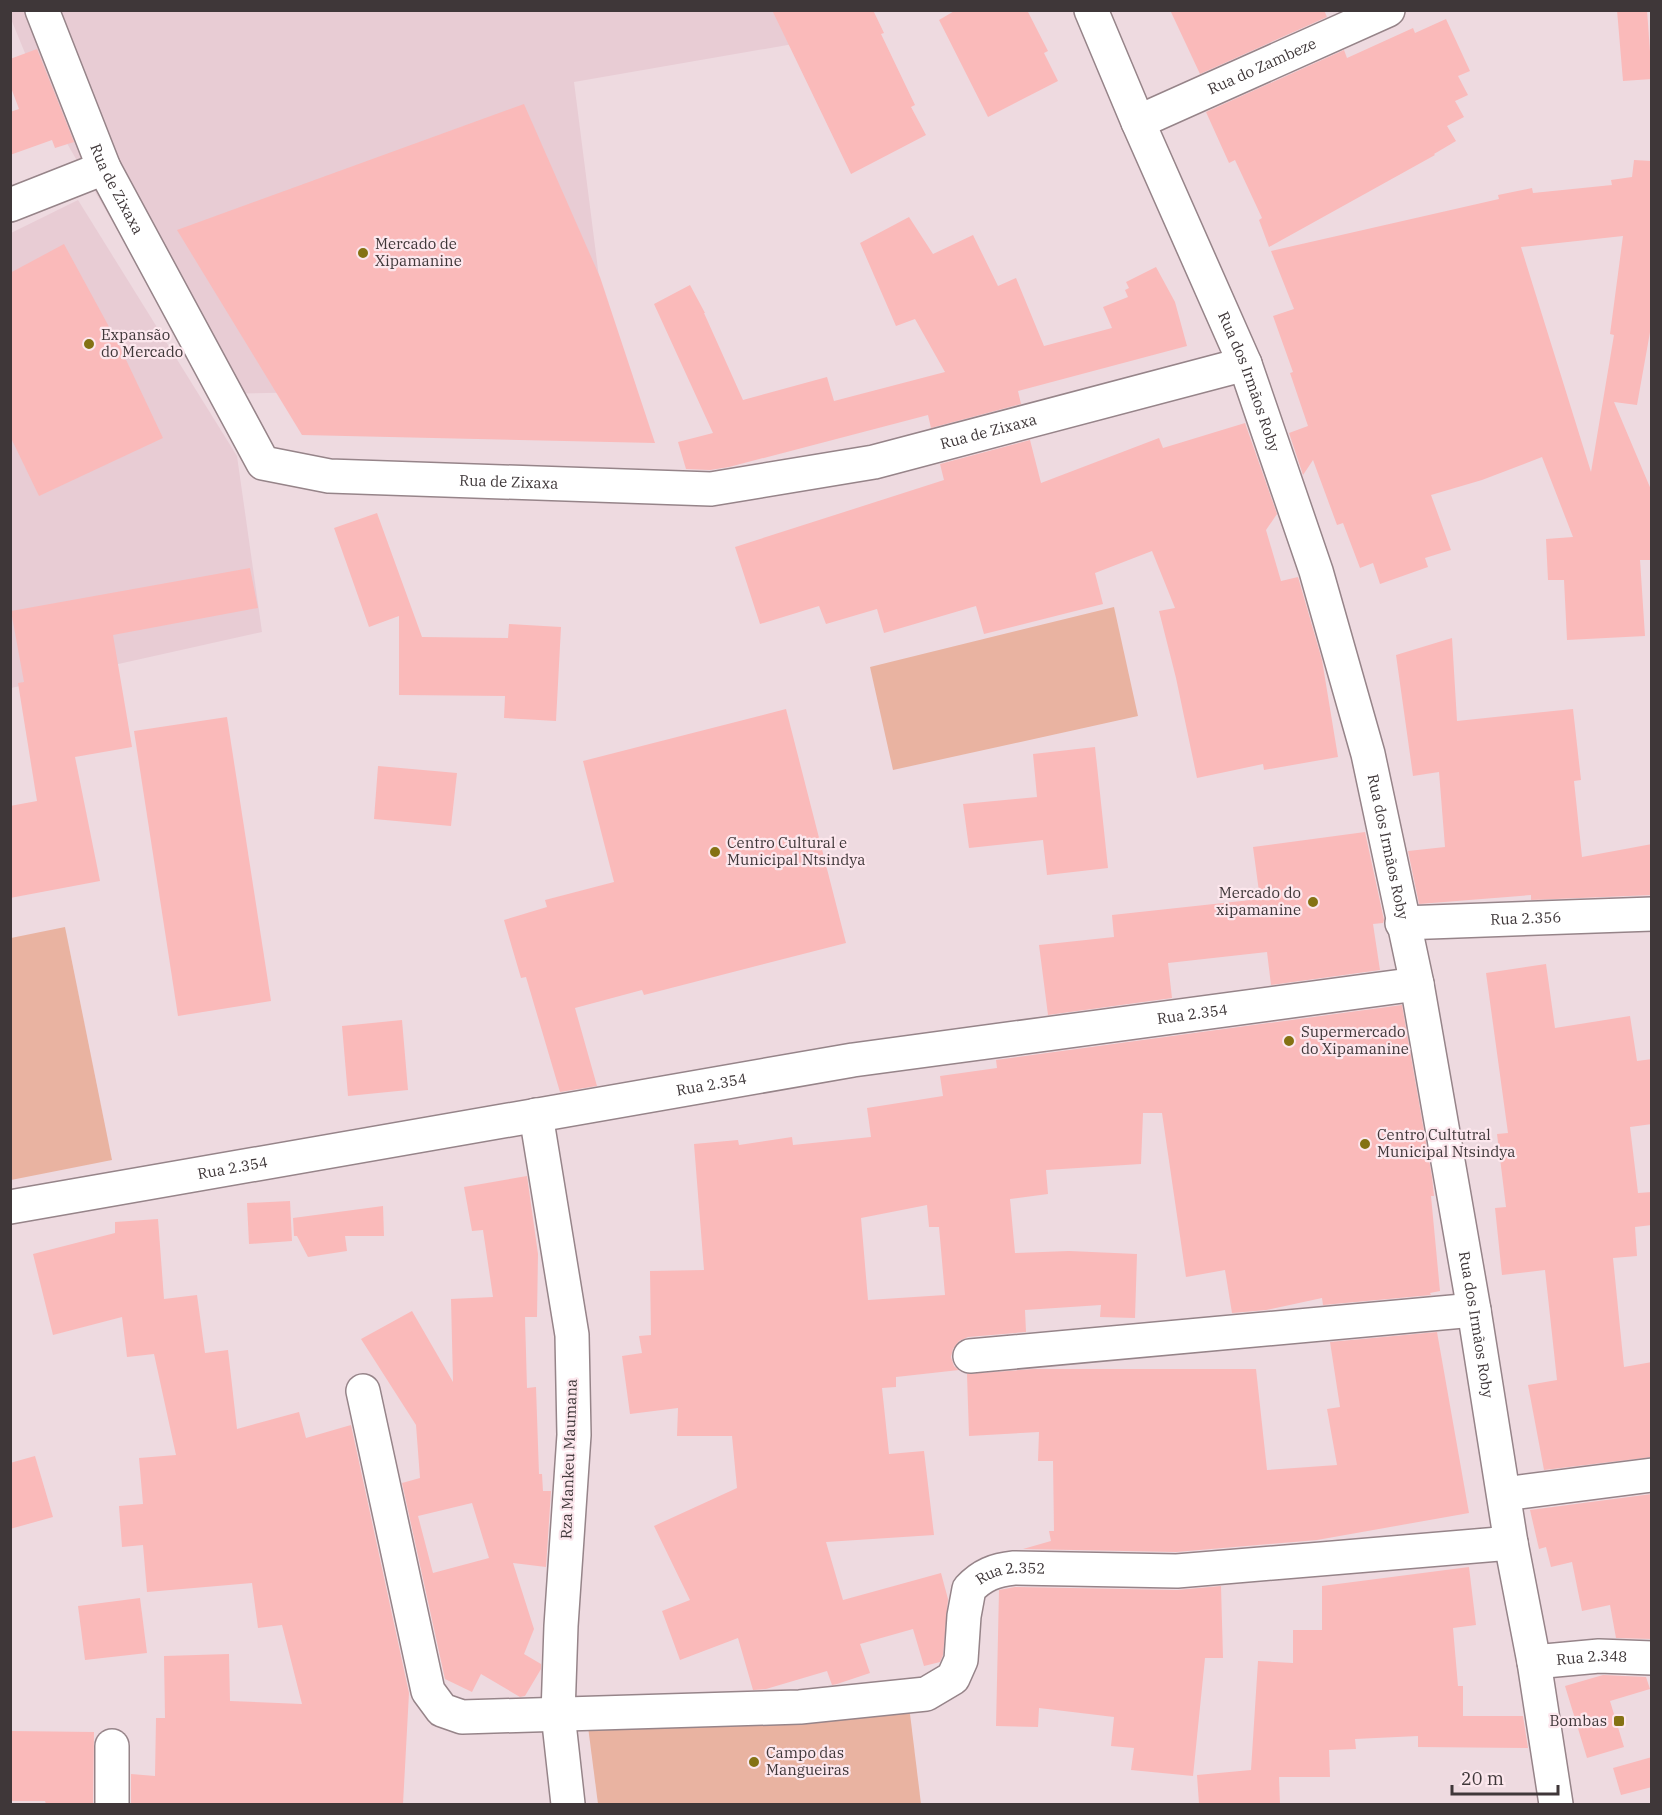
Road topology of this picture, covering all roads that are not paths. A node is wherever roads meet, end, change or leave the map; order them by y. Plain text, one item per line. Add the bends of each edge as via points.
1 (42, 10) edge
2 (1091, 10) edge
3 (1388, 10) edge
4 (1138, 122) junction
5 (104, 168) junction
6 (10, 205) edge
7 (1245, 364) junction
8 (1652, 914) edge
9 (1402, 923) junction
10 (1417, 984) junction
11 (536, 1115) junction
12 (10, 1207) edge
13 (1474, 1310) junction
14 (970, 1356) dead end
15 (363, 1391) dead end
16 (1652, 1475) edge
17 (1504, 1494) junction
18 (1511, 1543) junction
19 (1652, 1658) edge
20 (1534, 1662) junction
21 (558, 1714) junction
22 (112, 1746) dead end
23 (112, 1804) edge
24 (568, 1804) edge
25 (1556, 1804) edge

1 - 5 street, Rua de Zixaxa
2 - 4 street, Rua dos Irmãos Roby
3 - 4 street, Rua do Zambeze
4 - 7 street, Rua dos Irmãos Roby
5 - 6 street
5 - 7 street, Rua de Zixaxa via 263,463 329,476 711,489 874,462
7 - 9 street, Rua dos Irmãos Roby via 1316,571 1364,742
8 - 9 street, Rua 2.356
9 - 10 street, Rua dos Irmãos Roby
10 - 11 street, Rua 2.354 via 853,1060
10 - 13 street, Rua dos Irmãos Roby
11 - 12 street, Rua 2.354
11 - 21 street, Rza Mankeu Maumana via 572,1335 573,1435
13 - 14 street
13 - 17 street, Rua dos Irmãos Roby
15 - 21 street via 428,1692 442,1710 462,1717
16 - 17 street
17 - 18 street, Rua dos Irmãos Roby
18 - 20 street, Rua dos Irmãos Roby
18 - 21 street, Rua 2.352 via 1177,1571 1000,1570 986,1574 969,1589 961,1660 953,1678 926,1694 800,1707
19 - 20 street, Rua 2.348 via 1599,1656
20 - 25 street, Rua dos Irmãos Roby
21 - 24 street, Rza Mankeu Maumana
22 - 23 street

